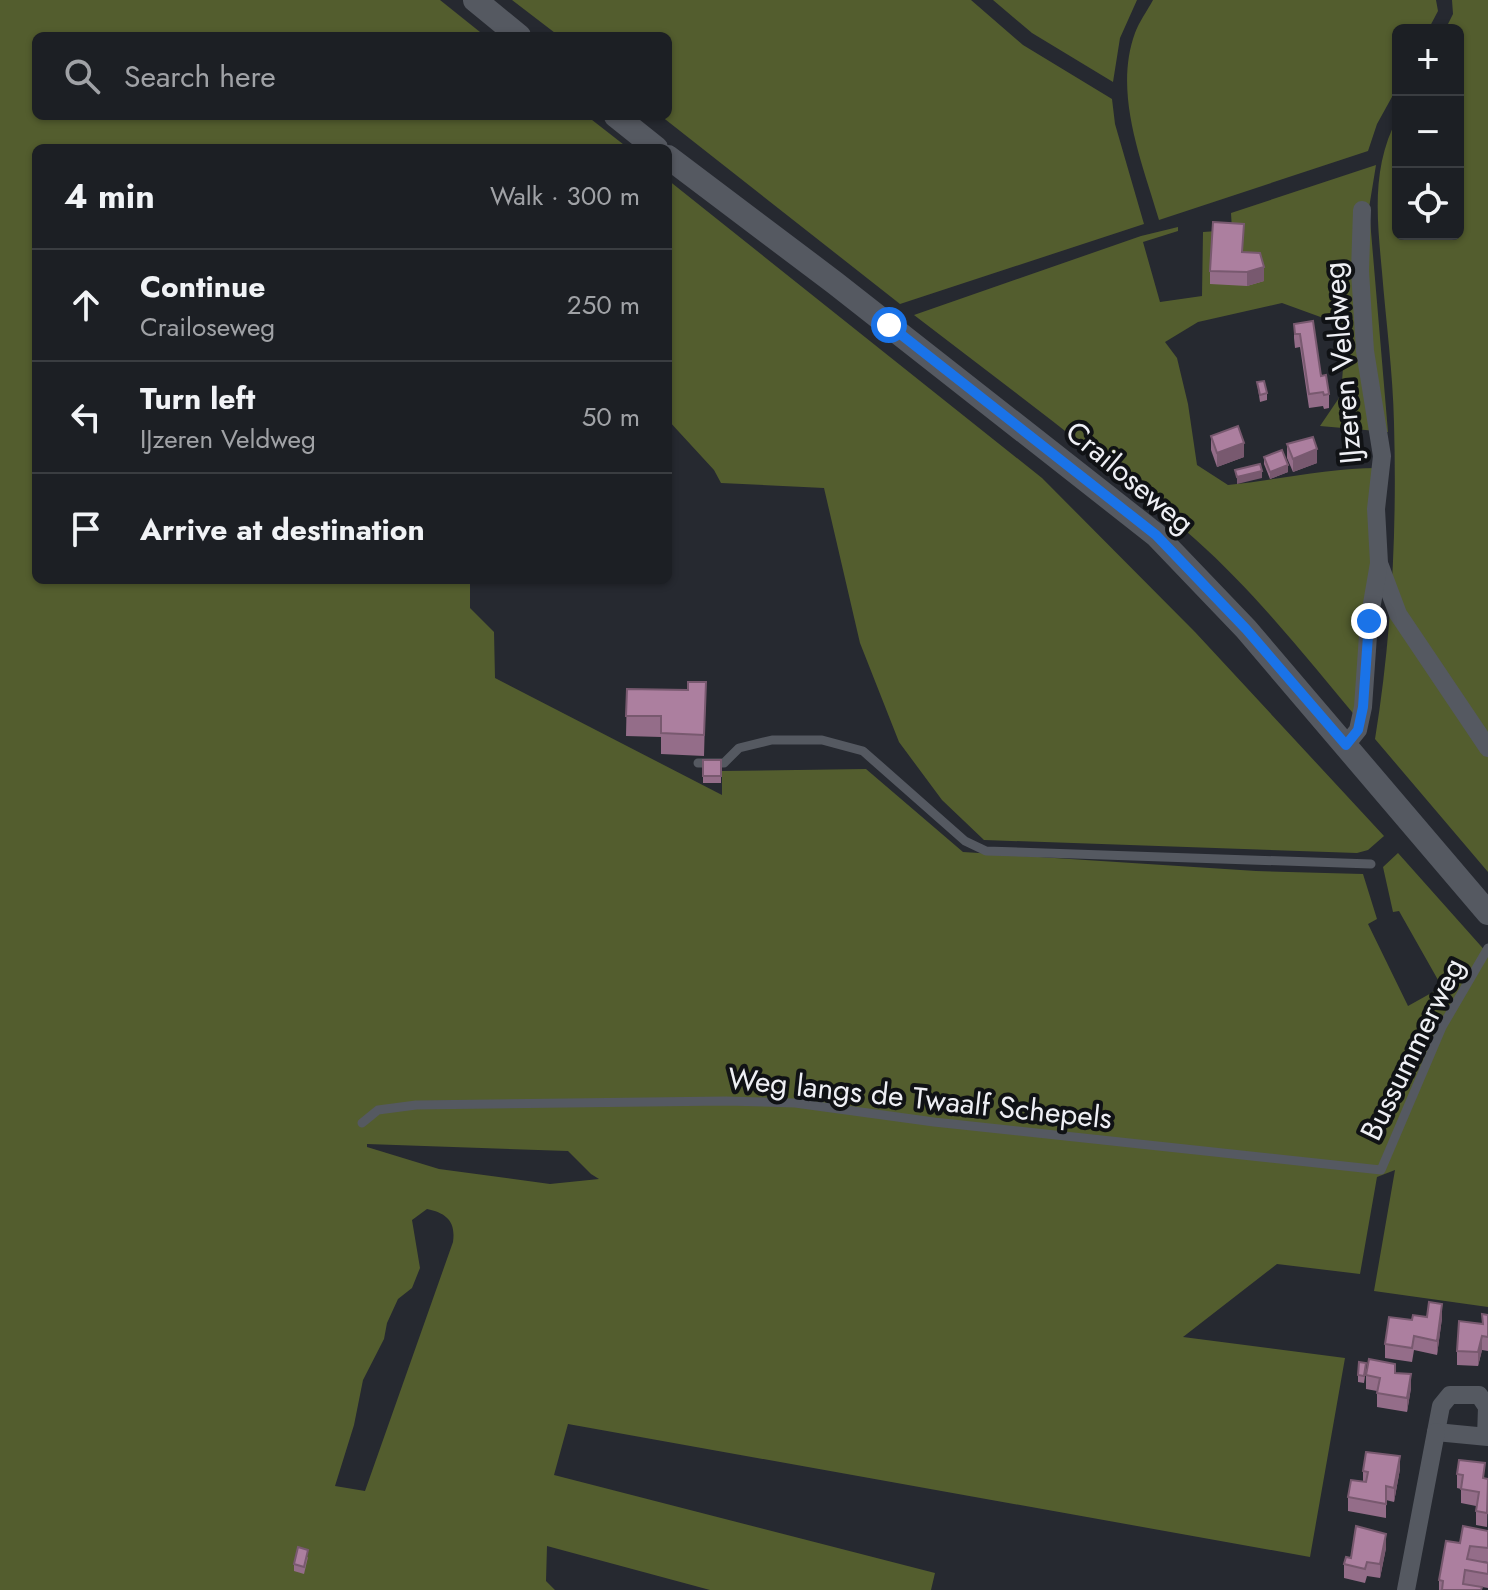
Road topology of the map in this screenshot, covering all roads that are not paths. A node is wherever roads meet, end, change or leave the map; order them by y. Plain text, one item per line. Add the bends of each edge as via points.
1 (475, 0) edge
2 (514, 32) edge
3 (621, 120) edge
4 (651, 144) edge
5 (672, 160) edge
6 (1362, 210) dead end
7 (1379, 563) junction
8 (1346, 745) junction
9 (1488, 748) edge
10 (698, 763) dead end
11 (1371, 864) dead end
12 (1488, 913) edge
13 (1488, 948) edge
14 (362, 1123) dead end
15 (1381, 1170) joint
16 (1436, 1432) junction
17 (1487, 1437) edge
18 (1406, 1590) edge

1 - 2 main road
3 - 4 main road
5 - 8 main road, Crailoseweg via 1156,535
6 - 7 street, IJzeren Veldweg via 1365,351 1382,456 1376,509
7 - 8 street, IJzeren Veldweg via 1363,707 1358,730
7 - 9 street via 1398,614
8 - 12 main road, Crailoseweg
10 - 11 lane via 724,763 739,748 772,740 822,740 863,751 965,841 986,851
13 - 15 lane, Bussummerweg via 1442,1027
14 - 15 lane, Weg langs de Twaalf Schepels via 378,1110 416,1105 795,1103
16 - 17 street
16 - 17 street via 1441,1406 1450,1395 1479,1395 1487,1407
16 - 18 street

